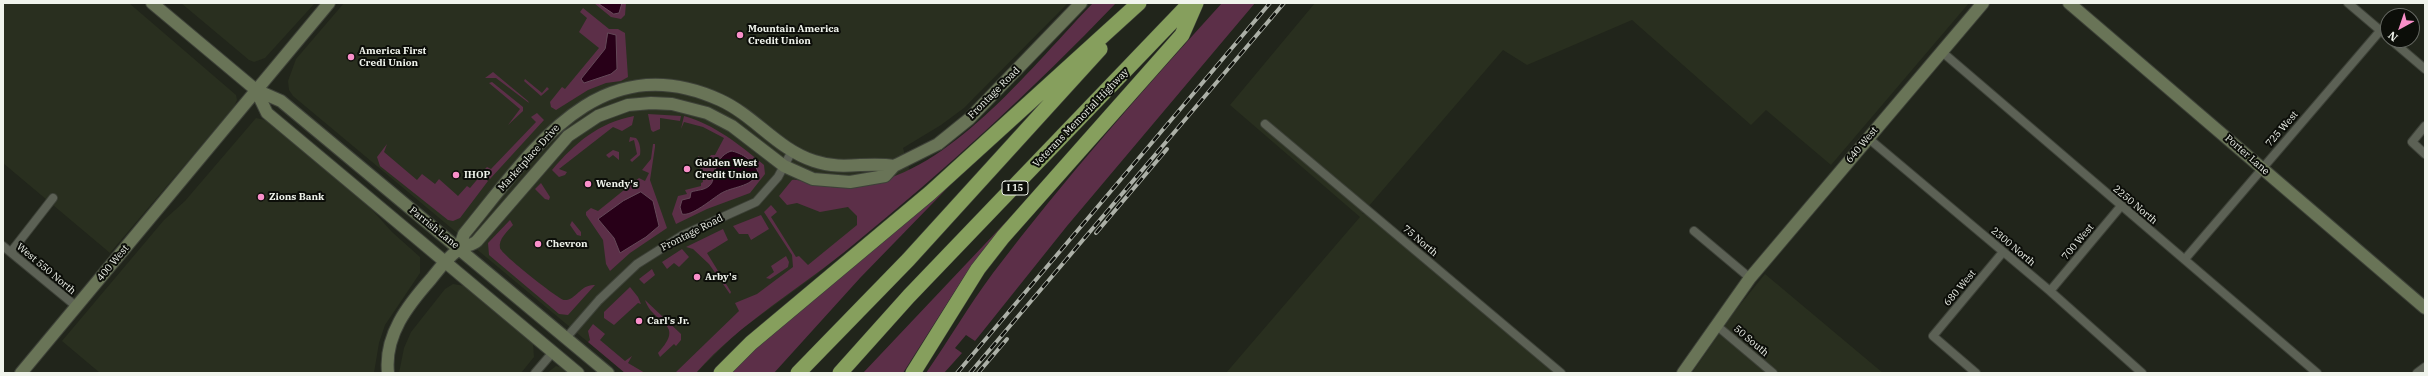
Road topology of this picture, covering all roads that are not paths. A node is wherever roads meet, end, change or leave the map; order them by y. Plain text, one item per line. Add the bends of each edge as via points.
1 (152, 3) edge
2 (329, 3) edge
3 (1081, 3) edge
4 (1139, 3) edge
5 (1143, 3) edge
6 (1190, 3) edge
7 (1196, 3) edge
8 (1983, 3) edge
9 (2069, 3) edge
10 (2351, 4) edge
11 (2380, 31) joint
12 (2400, 48) edge
13 (1941, 51) junction
14 (2425, 69) edge
15 (256, 90) junction
16 (1265, 124) dead end
17 (2425, 126) edge
18 (1868, 138) junction
19 (792, 151) junction
20 (2425, 154) edge
21 (784, 166) junction
22 (894, 166) junction
23 (2262, 168) junction
24 (53, 198) dead end
25 (2121, 206) junction
26 (1694, 232) dead end
27 (3, 246) edge
28 (459, 248) junction
29 (11, 252) junction
30 (2003, 252) junction
31 (2185, 259) junction
32 (445, 262) junction
33 (1750, 278) junction
34 (2050, 291) junction
35 (77, 307) junction
36 (2425, 308) edge
37 (780, 319) junction
38 (1716, 325) junction
39 (566, 338) junction
40 (553, 352) junction
41 (2425, 367) edge
42 (21, 373) edge
43 (388, 373) edge
44 (535, 373) edge
45 (578, 373) edge
46 (608, 373) edge
47 (712, 373) edge
48 (721, 373) edge
49 (798, 373) edge
50 (840, 373) edge
51 (913, 373) edge
52 (1561, 373) edge
53 (1684, 373) edge
54 (1773, 373) edge
55 (1976, 373) edge
56 (2142, 373) edge
57 (2317, 373) edge
58 (2417, 373) edge

1 - 15 street, Parrish Lane
2 - 15 street
3 - 22 street, Frontage Road via 969,119 938,144
4 - 37 highway via 930,193
5 - 49 highway via 908,260
6 - 50 highway, Veterans Memorial Highway / I 15 via 909,296
7 - 51 highway via 1182,35 1003,237 978,269
8 - 13 street, 640 West
9 - 23 street, Porter Lane
10 - 11 street
11 - 23 street, 725 West
12 - 14 street
13 - 18 street, 640 West
13 - 25 street, 2250 North
15 - 28 street, Parrish Lane via 281,101
15 - 32 street, Parrish Lane via 267,113
15 - 35 street, 400 West
16 - 52 street, 75 North
17 - 20 street via 2412,142
18 - 30 street, 2300 North
18 - 33 street, 640 West
19 - 21 street, Frontage Road
19 - 22 street via 814,161 836,166 859,167 880,163
19 - 28 street, Marketplace Drive via 740,111 701,92 659,86 616,91 584,105 557,126 464,234
21 - 22 street, Frontage Road via 803,175 837,182 885,176
21 - 28 street, Marketplace Drive via 732,126 704,111 661,103 623,107 598,116 568,136 475,244
21 - 39 street, Frontage Road via 778,178 756,202 682,235 638,264 599,300
23 - 31 street, 725 West
23 - 36 street, Porter Lane
24 - 29 street
25 - 31 street, 2250 North
25 - 34 street, 700 West
26 - 33 street
27 - 29 street, West 550 North
28 - 32 street, Marketplace Drive
28 - 39 street, Parrish Lane
29 - 35 street, West 550 North
30 - 34 street, 2300 North
30 - 55 street, 680 West via 1933,336
31 - 57 street, 2250 North
32 - 40 street, Parrish Lane
32 - 43 street, Marketplace Drive via 407,306 392,337 387,361
33 - 38 street, 640 West
34 - 56 street, 2300 North
35 - 42 street, 400 West
37 - 47 highway via 756,329
37 - 48 highway
38 - 53 street, 640 West
38 - 54 street, 50 South
39 - 46 street, Parrish Lane
40 - 44 street
40 - 45 street, Parrish Lane
41 - 58 street

